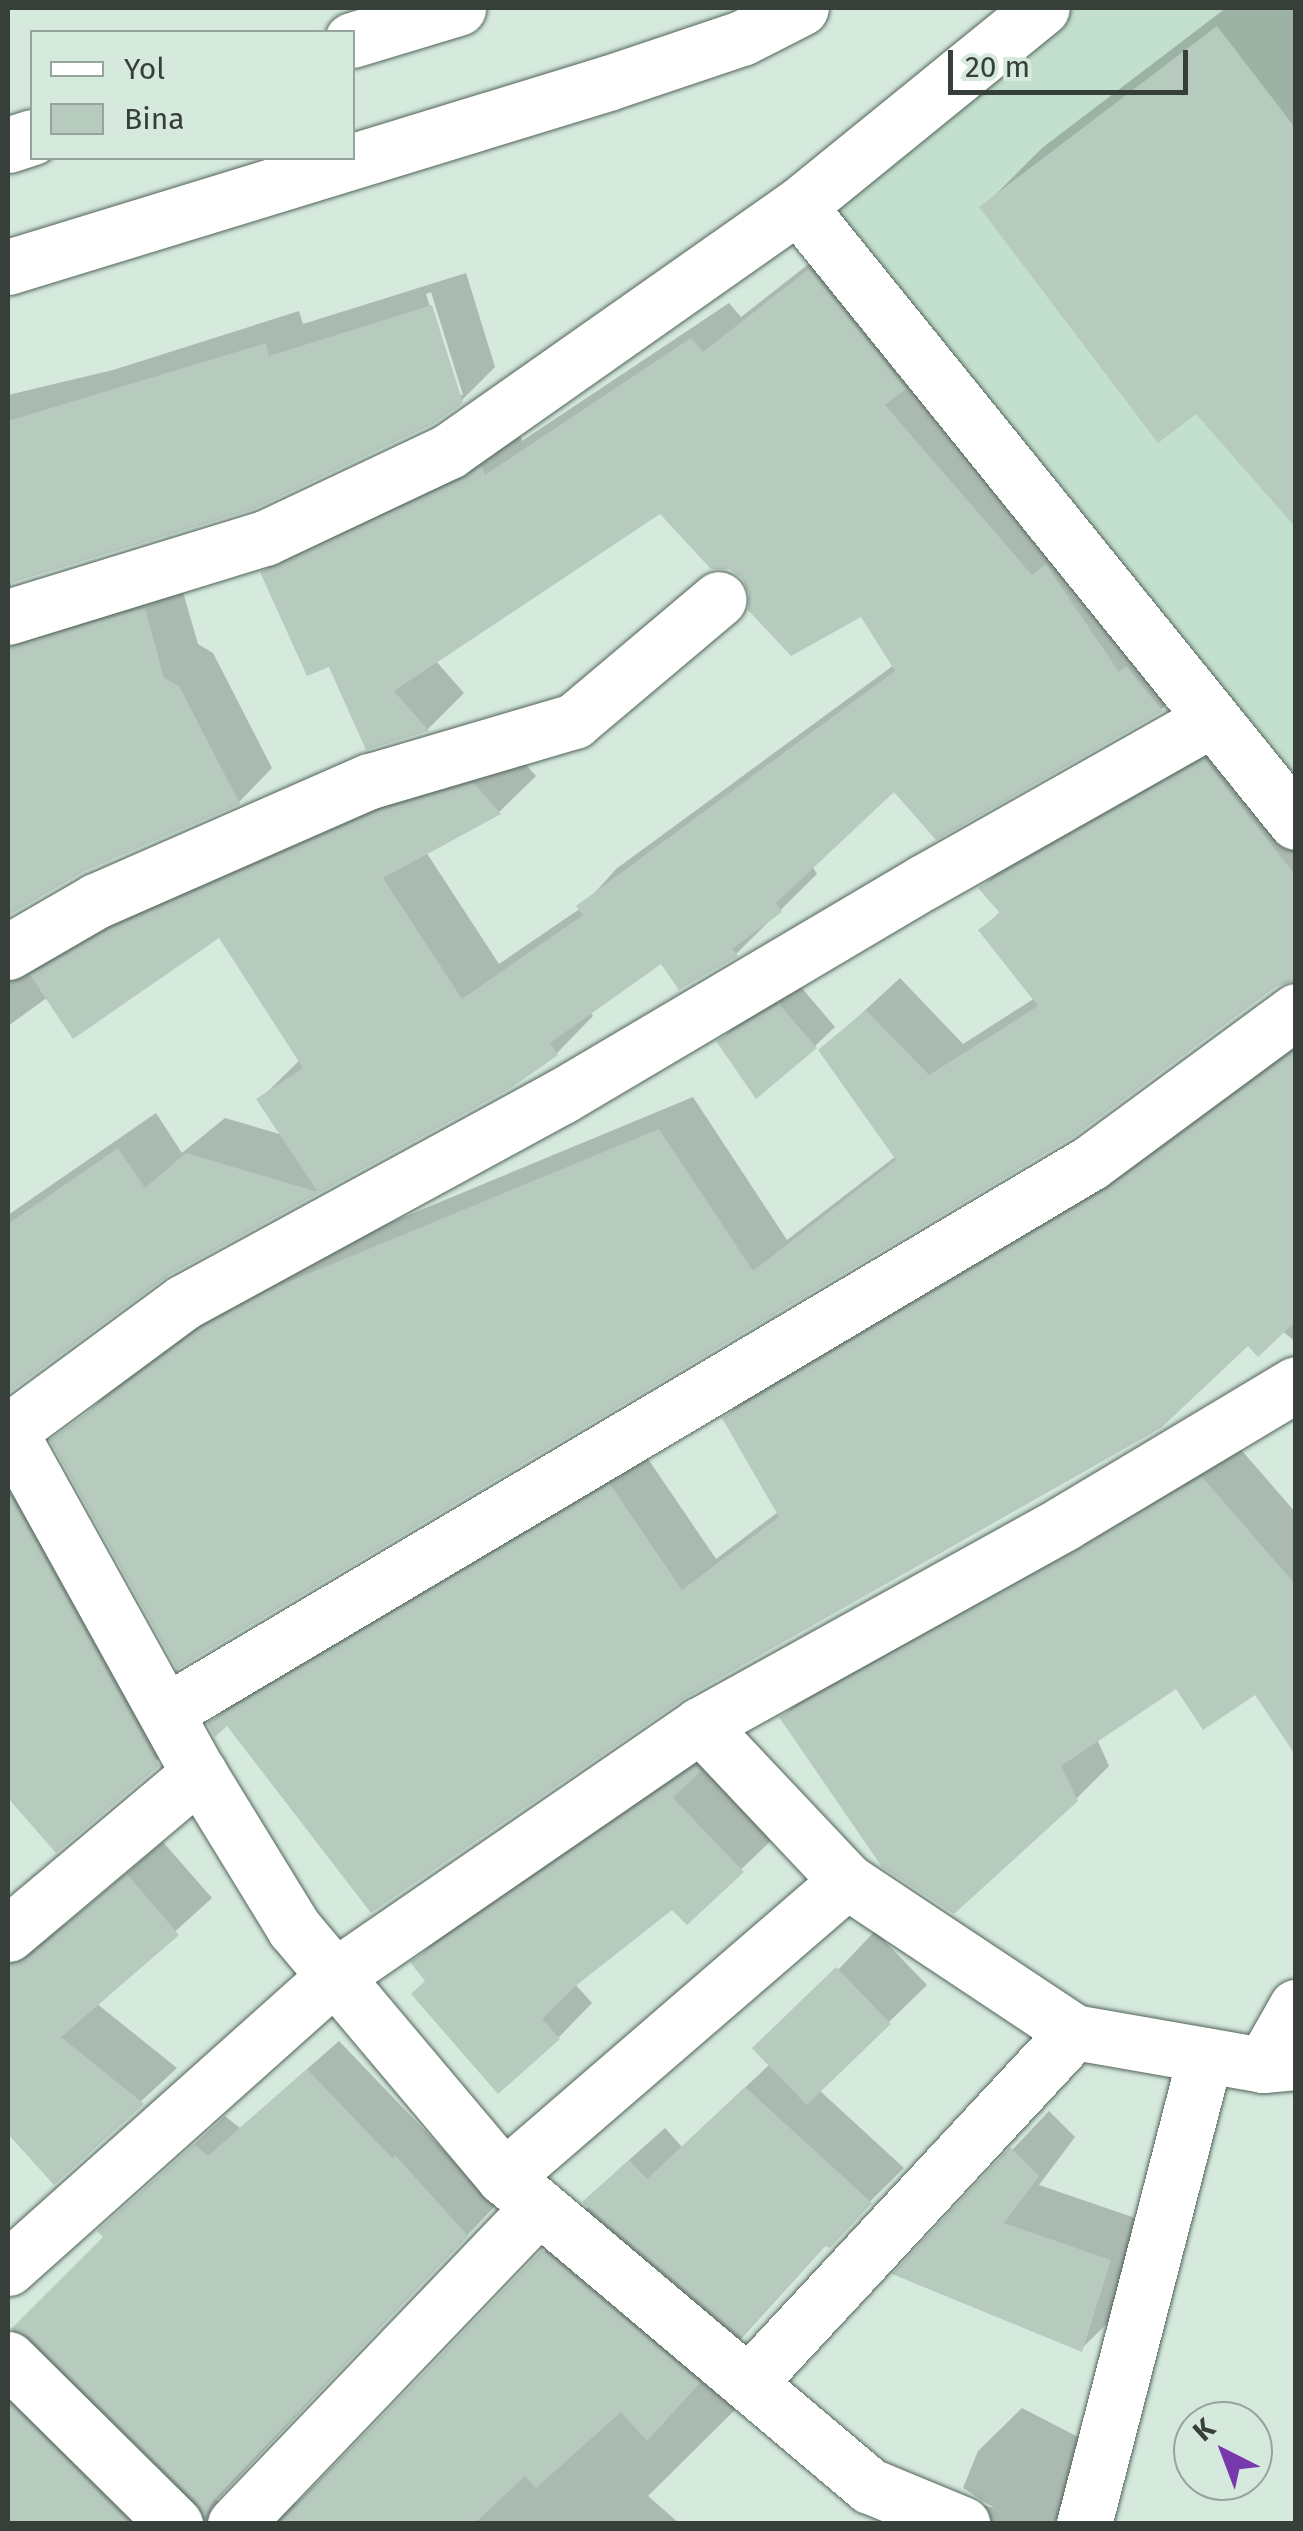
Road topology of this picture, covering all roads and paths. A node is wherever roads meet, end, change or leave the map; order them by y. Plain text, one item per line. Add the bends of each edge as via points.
1 (458, 8) edge
2 (801, 8) edge
3 (1042, 8) edge
4 (355, 39) edge
5 (798, 206) junction
6 (8, 267) edge
7 (719, 600) dead end
8 (8, 617) edge
9 (1212, 719) junction
10 (1296, 822) edge
11 (8, 952) edge
12 (1296, 1012) edge
13 (1296, 1384) edge
14 (8, 1430) edge
15 (167, 1710) junction
16 (700, 1725) junction
17 (199, 1773) junction
18 (847, 1881) junction
19 (8, 1934) edge
20 (335, 1976) junction
21 (1296, 2007) edge
22 (1074, 2032) junction
23 (1205, 2054) junction
24 (1279, 2063) edge
25 (522, 2192) junction
26 (8, 2268) edge
27 (8, 2359) edge
28 (748, 2383) junction
29 (859, 2505) edge
30 (175, 2524) edge
31 (235, 2524) edge
32 (962, 2524) edge
33 (1084, 2524) edge

1 - 4 street
2 - 6 street via 742,38 608,83
3 - 5 street
5 - 8 street via 449,451 265,538
5 - 9 street
7 - 11 street via 574,721 370,781 96,901
9 - 10 street
9 - 14 street via 562,1096 184,1302
12 - 15 street via 1090,1163
13 - 16 street
14 - 15 street
15 - 17 street
16 - 18 street
16 - 20 street
17 - 19 street
17 - 20 street via 294,1928
18 - 22 street
18 - 25 street
20 - 25 street
20 - 26 street
21 - 24 street
22 - 23 street
22 - 28 street
23 - 24 street
23 - 33 street
25 - 28 street
25 - 31 street
27 - 30 street
28 - 29 street
29 - 32 street

